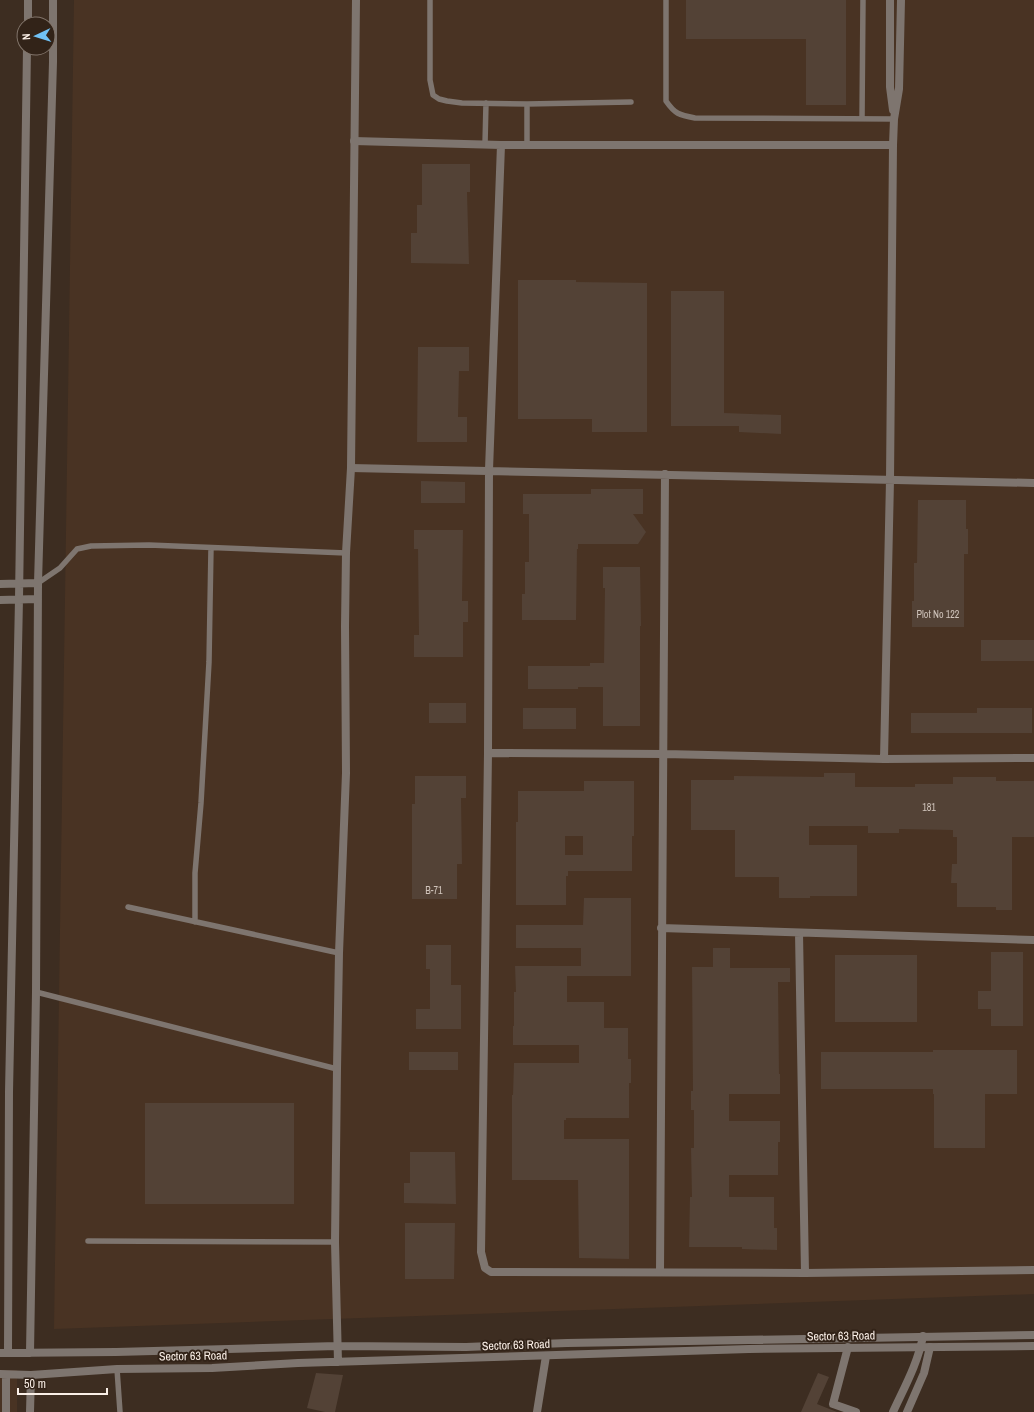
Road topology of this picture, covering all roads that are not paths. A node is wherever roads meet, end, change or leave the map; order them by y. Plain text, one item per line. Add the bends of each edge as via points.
1 (28, 0) edge
2 (53, 0) edge
3 (356, 0) edge
4 (430, 0) edge
5 (666, 0) edge
6 (863, 0) edge
7 (890, 0) edge
8 (901, 0) edge
9 (28, 16) edge
10 (27, 56) edge
11 (631, 102) dead end
12 (486, 103) junction
13 (527, 104) junction
14 (862, 119) junction
15 (894, 119) junction
16 (354, 141) junction
17 (485, 144) junction
18 (501, 145) junction
19 (527, 145) junction
20 (892, 145) junction
21 (351, 468) junction
22 (489, 470) junction
23 (665, 474) junction
24 (890, 480) junction
25 (1034, 483) edge
26 (211, 548) junction
27 (346, 553) junction
28 (38, 583) junction
29 (0, 584) edge
30 (19, 584) junction
31 (19, 599) junction
32 (38, 599) junction
33 (0, 600) edge
34 (488, 753) junction
35 (664, 754) junction
36 (1034, 758) edge
37 (884, 759) junction
38 (128, 907) dead end
39 (196, 922) junction
40 (661, 928) junction
41 (799, 933) junction
42 (1034, 940) edge
43 (339, 953) junction
44 (36, 992) junction
45 (337, 1069) junction
46 (88, 1241) dead end
47 (335, 1242) junction
48 (1034, 1270) edge
49 (660, 1272) junction
50 (805, 1273) junction
51 (1034, 1335) edge
52 (923, 1336) junction
53 (337, 1346) junction
54 (1034, 1346) edge
55 (848, 1347) junction
56 (925, 1347) junction
57 (4, 1353) edge
58 (30, 1353) junction
59 (546, 1356) junction
60 (338, 1362) junction
61 (117, 1369) junction
62 (3, 1374) edge
63 (31, 1375) junction
64 (6, 1412) edge
65 (30, 1412) edge
66 (120, 1412) edge
67 (537, 1412) edge
68 (856, 1412) edge
69 (893, 1412) edge
70 (907, 1412) edge

1 - 9 street
2 - 28 street
3 - 16 street
4 - 12 lane via 430,80 433,94 447,101
5 - 14 lane via 666,101 673,111 695,118
6 - 14 lane
7 - 15 street via 890,88
8 - 15 street via 899,89
10 - 30 street
11 - 13 lane
12 - 13 lane
12 - 17 lane
13 - 19 lane
14 - 15 lane
15 - 20 street
16 - 17 street
16 - 21 street
17 - 18 street
18 - 19 street
18 - 22 street
19 - 20 street
20 - 24 street
21 - 22 street
21 - 27 street
22 - 23 street
22 - 34 street
23 - 24 street
23 - 35 street
24 - 25 street
24 - 37 street
26 - 27 lane
26 - 28 lane via 149,545 80,547 60,568
26 - 39 lane via 209,662 195,873
27 - 43 street via 346,773
28 - 30 street
28 - 32 street
29 - 30 street
30 - 31 street
31 - 32 street
31 - 33 street
31 - 57 street
32 - 44 street
34 - 35 street
34 - 49 street via 483,1264 491,1272
35 - 37 street
35 - 40 street
36 - 37 street
38 - 39 lane
39 - 43 lane
40 - 41 street
40 - 49 street
41 - 42 street
41 - 50 street
43 - 45 street
44 - 45 lane
44 - 58 street
45 - 47 street
46 - 47 lane
47 - 53 street
48 - 50 street
49 - 50 street
51 - 52 street, Sector 63 Road
52 - 53 street, Sector 63 Road via 575,1342 466,1347
52 - 56 street
53 - 58 street, Sector 63 Road
53 - 60 street
54 - 56 street, Sector 63 Road
55 - 56 street, Sector 63 Road
55 - 59 street, Sector 63 Road
55 - 68 street via 833,1404
56 - 69 street
56 - 70 street via 924,1373
57 - 58 street, Sector 63 Road
59 - 60 street, Sector 63 Road
59 - 67 street
60 - 61 street, Sector 63 Road via 212,1368
61 - 63 street, Sector 63 Road
61 - 66 lane
62 - 63 street, Sector 63 Road
62 - 64 street
63 - 65 street

